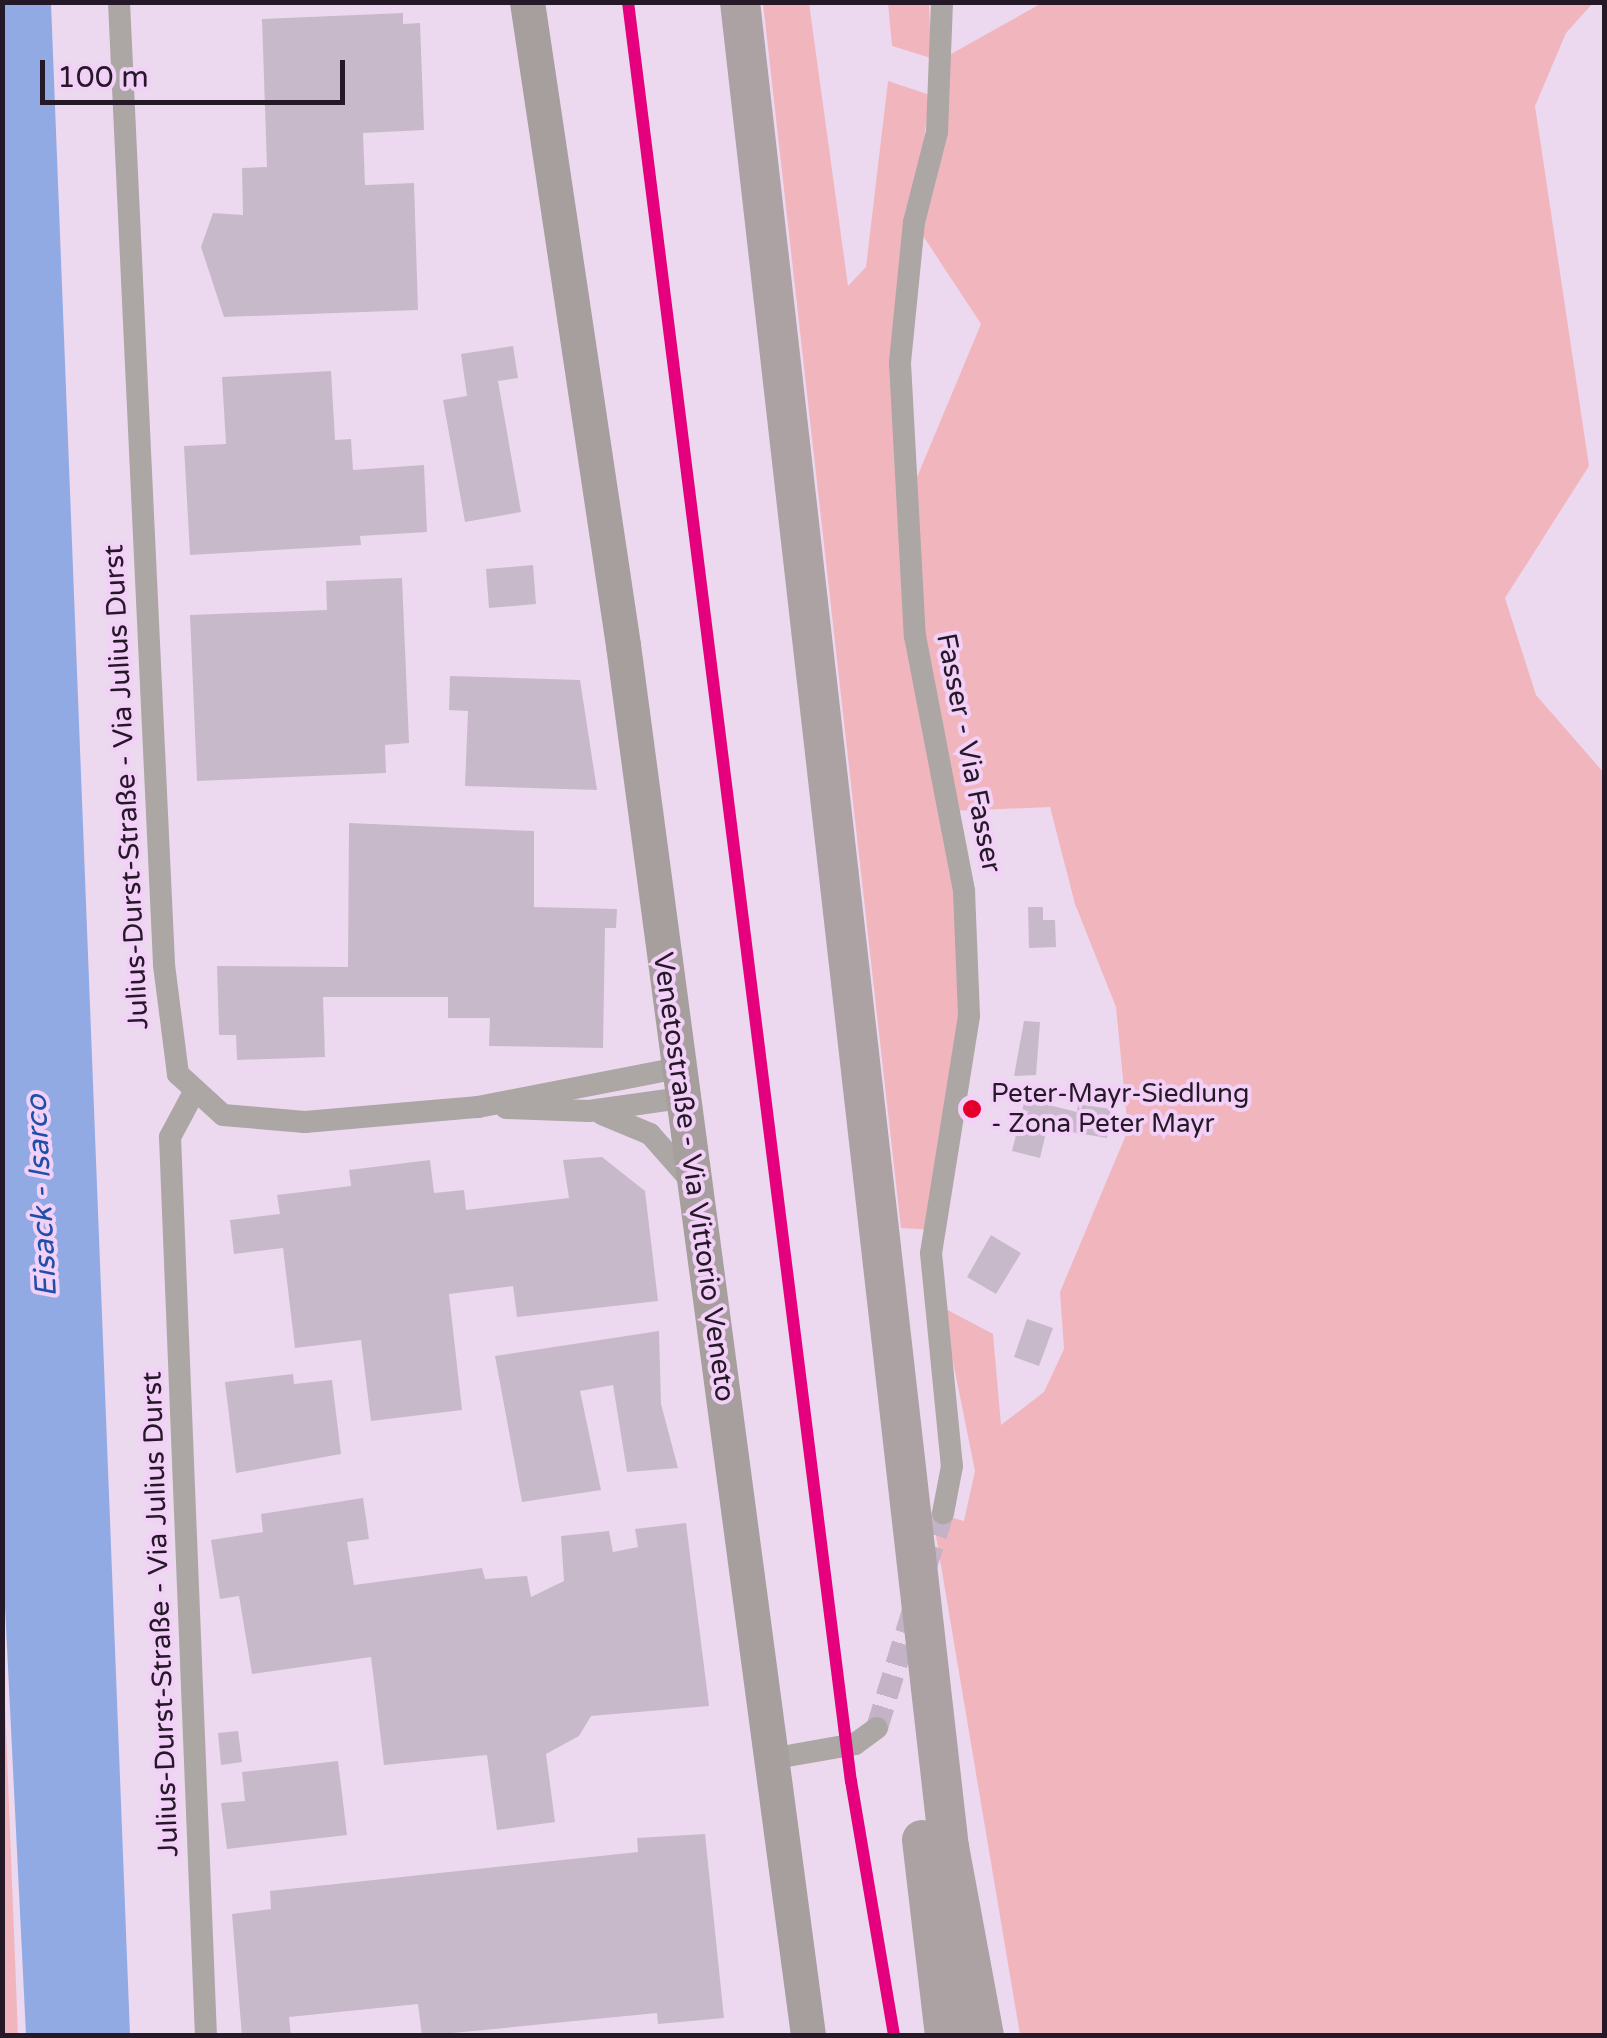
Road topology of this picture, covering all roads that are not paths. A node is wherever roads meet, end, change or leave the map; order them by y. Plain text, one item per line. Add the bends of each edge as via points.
1 (120, 2) edge
2 (527, 2) edge
3 (713, 2) edge
4 (740, 2) edge
5 (942, 2) edge
6 (680, 1083) junction
7 (193, 1094) junction
8 (478, 1107) junction
9 (589, 1111) junction
10 (695, 1185) junction
11 (943, 1513) tunnel mouth
12 (876, 1728) dead end
13 (776, 1758) junction
14 (206, 2036) edge
15 (808, 2036) edge
16 (944, 2036) edge
17 (984, 2036) edge

1 - 7 street, Julius-Durst-Straße - Via Julius Durst via 164,965 170,1050
2 - 6 main road, Venetostraße - Via Vittorio Veneto
3 - 16 highway
4 - 17 highway via 949,1848
5 - 11 street, Fasser - Via Fasser via 936,132 914,222 900,364 915,636 964,891 968,1016 931,1253 952,1466
6 - 8 street
6 - 9 street
6 - 10 main road, Venetostraße - Via Vittorio Veneto
7 - 8 street via 223,1115 256,1122
7 - 14 street, Julius-Durst-Straße - Via Julius Durst via 170,1138
8 - 9 street
9 - 10 street via 650,1134
10 - 13 main road, Venetostraße - Via Vittorio Veneto
12 - 13 street via 856,1744
13 - 15 main road, Venetostraße - Via Vittorio Veneto

